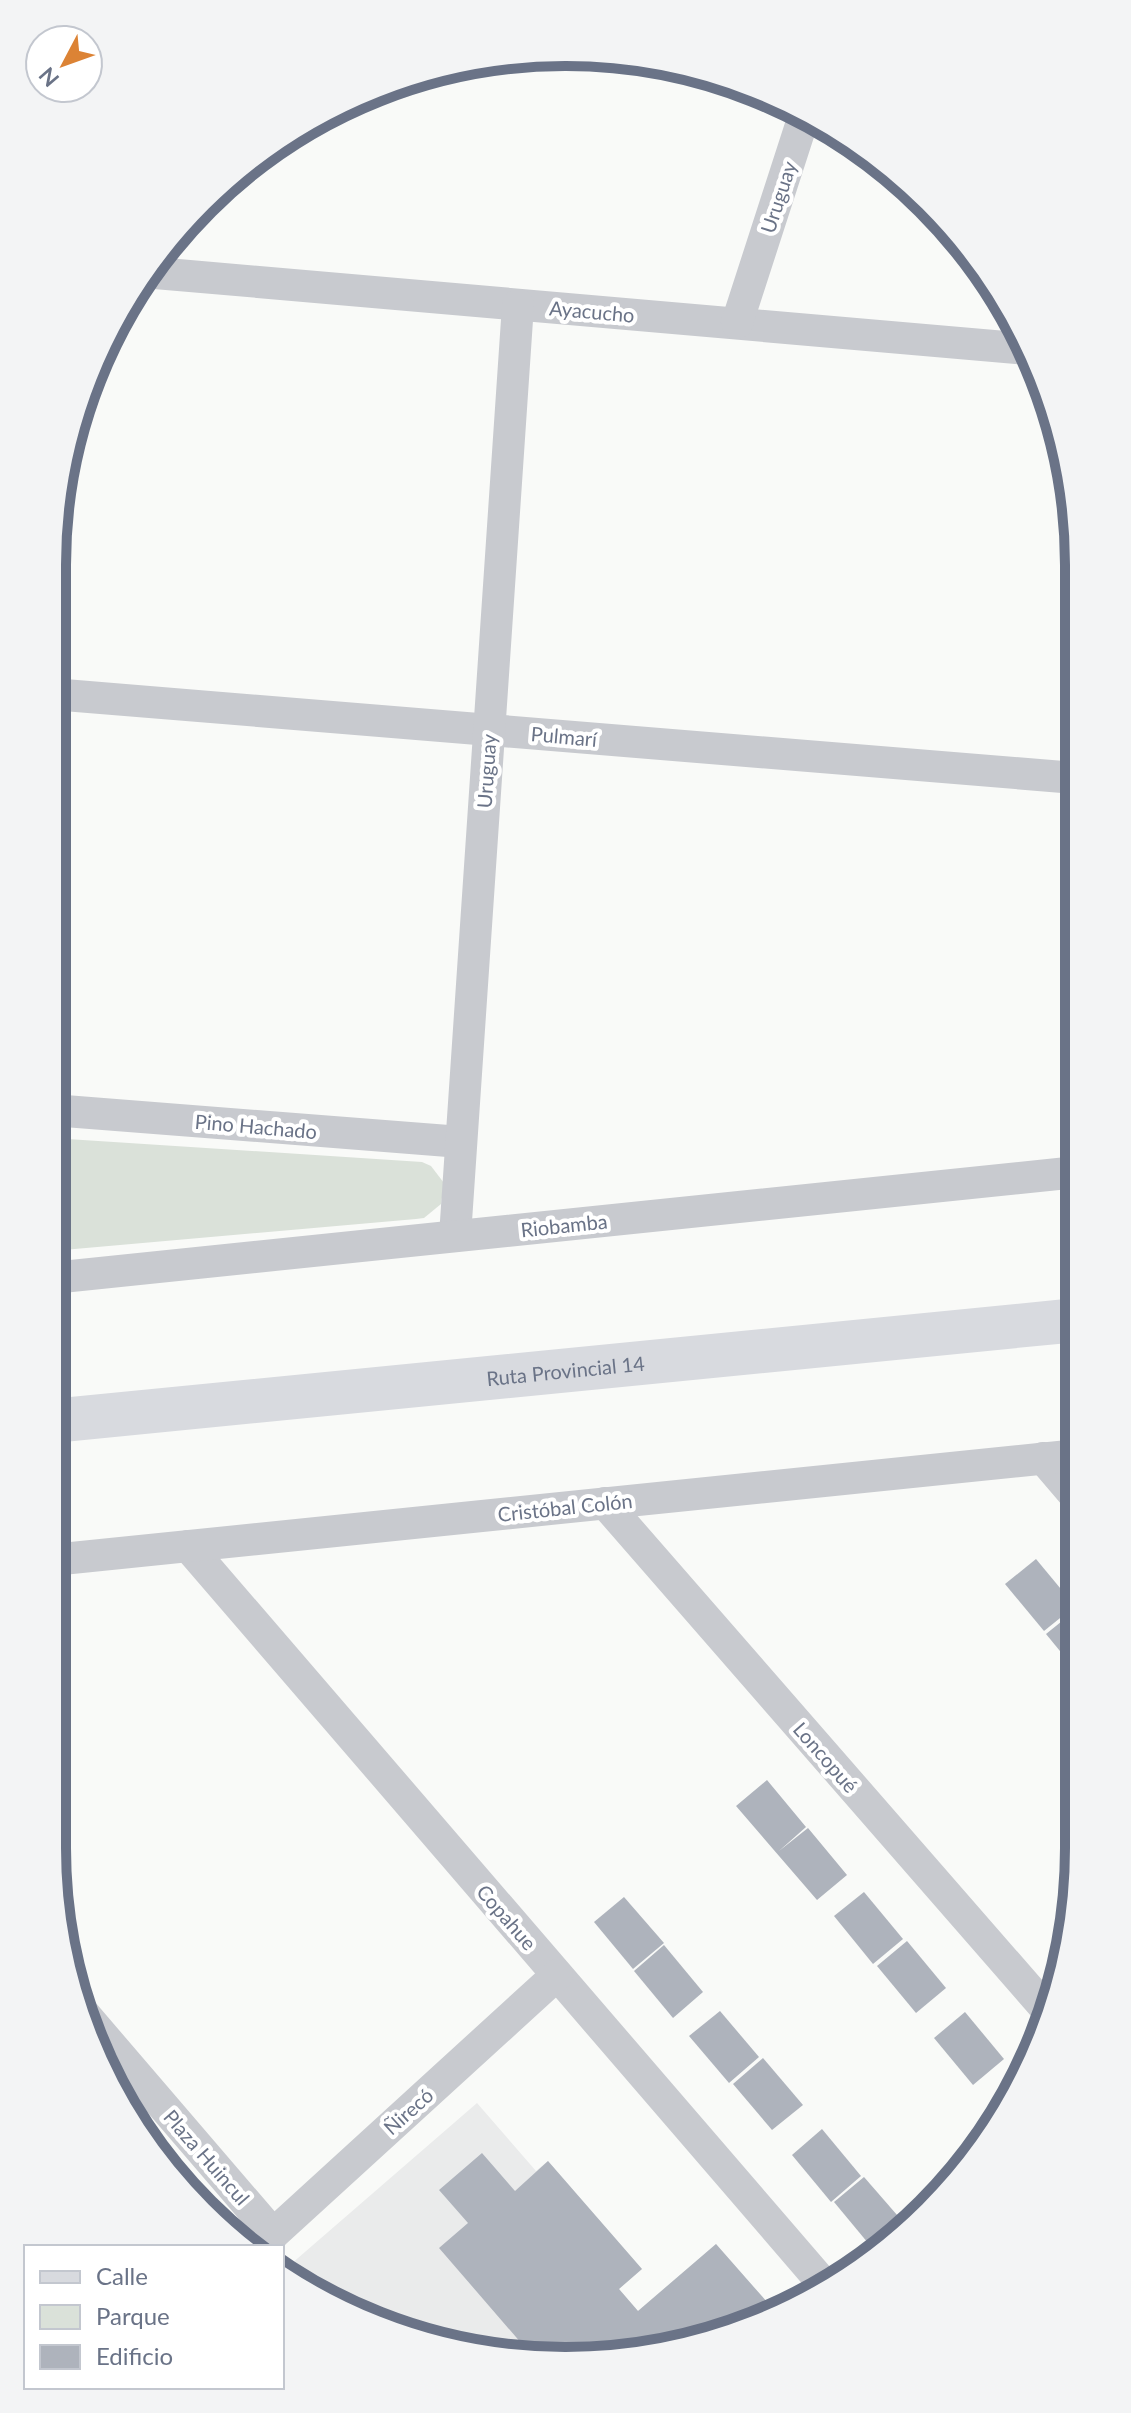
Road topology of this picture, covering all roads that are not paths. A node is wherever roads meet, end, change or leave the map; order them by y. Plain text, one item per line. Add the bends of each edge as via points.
1 (801, 126) edge
2 (160, 273) edge
3 (518, 305) junction
4 (737, 323) junction
5 (1014, 348) edge
6 (66, 695) edge
7 (489, 730) junction
8 (1065, 777) edge
9 (66, 1111) edge
10 (461, 1142) junction
11 (1065, 1173) edge
12 (455, 1236) junction
13 (66, 1277) edge
14 (1065, 1321) edge
15 (66, 1420) edge
16 (1065, 1456) edge
17 (1043, 1458) junction
18 (1065, 1484) edge
19 (605, 1503) junction
20 (188, 1546) junction
21 (66, 1559) edge
22 (557, 1975) junction
23 (1040, 2002) edge
24 (104, 2039) edge
25 (266, 2240) edge
26 (818, 2278) edge

1 - 4 street, Uruguay
2 - 3 street, Ayacucho
3 - 4 street, Ayacucho
3 - 7 street, Uruguay
4 - 5 street, Ayacucho
6 - 7 street, Pulmarí
7 - 8 street, Pulmarí
7 - 10 street, Uruguay
9 - 10 street, Pino Hachado
10 - 12 street, Uruguay
11 - 12 street, Riobamba
12 - 13 street, Riobamba
14 - 15 main road, Ruta Provincial 14
16 - 17 street, Cristóbal Colón
17 - 18 street
17 - 19 street, Cristóbal Colón
19 - 20 street, Cristóbal Colón
19 - 23 street, Loncopué
20 - 21 street, Cristóbal Colón
20 - 22 street, Copahue
22 - 25 street, Ñirecó
22 - 26 street, Copahue
24 - 25 street, Plaza Huincul

